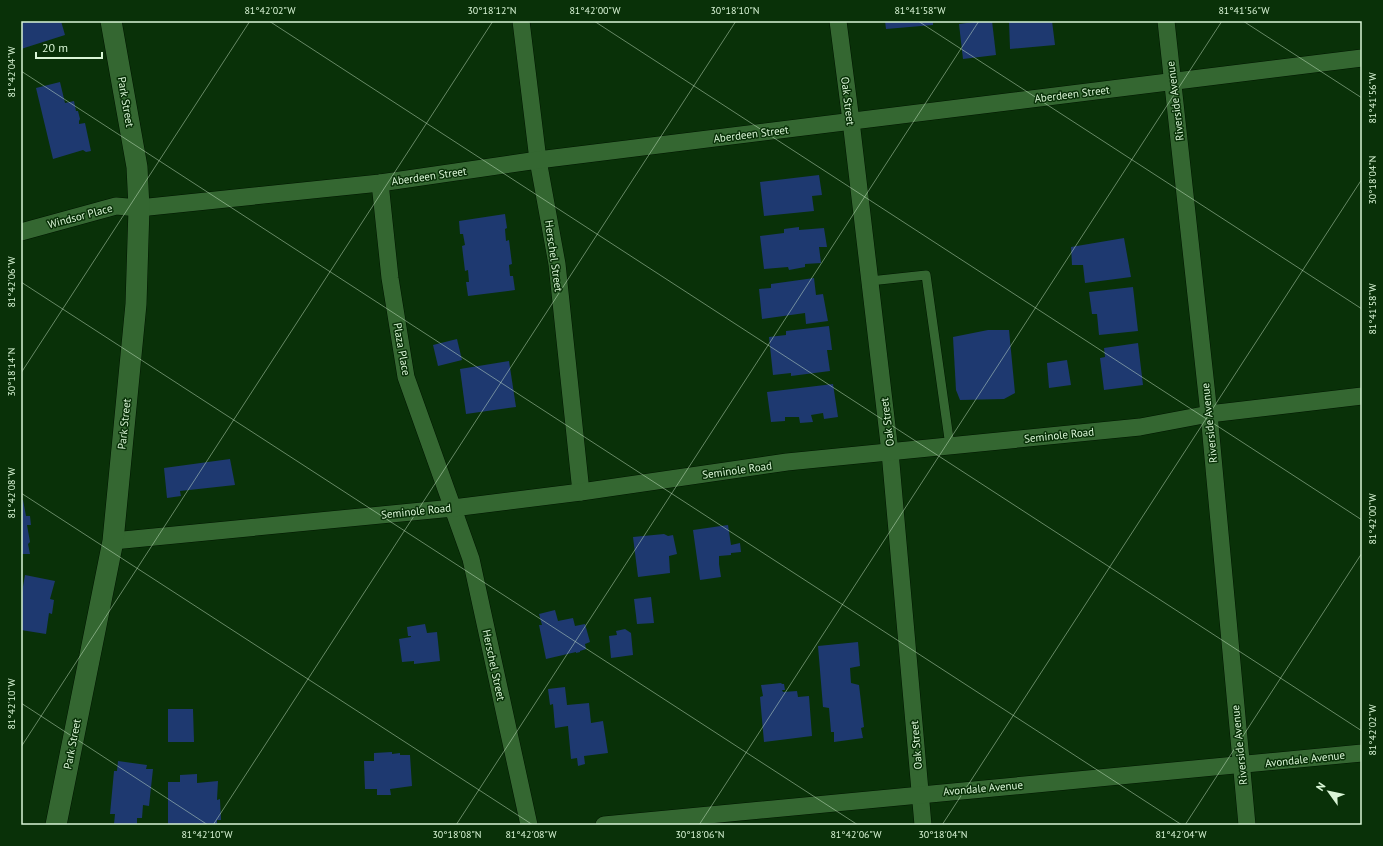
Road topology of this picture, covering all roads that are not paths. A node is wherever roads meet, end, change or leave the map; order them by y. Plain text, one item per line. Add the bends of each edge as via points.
1 (110, 21) edge
2 (521, 21) edge
3 (838, 21) edge
4 (1166, 21) edge
5 (1362, 58) edge
6 (1173, 81) junction
7 (851, 121) junction
8 (538, 160) junction
9 (380, 183) junction
10 (139, 208) junction
11 (21, 232) edge
12 (870, 281) junction
13 (1362, 396) edge
14 (1209, 414) junction
15 (950, 446) junction
16 (890, 452) junction
17 (581, 492) junction
18 (453, 508) junction
19 (112, 541) junction
20 (1362, 753) edge
21 (1241, 765) junction
22 (921, 794) junction
23 (56, 825) edge
24 (529, 825) edge
25 (604, 825) edge
26 (923, 825) edge
27 (1247, 825) edge

1 - 10 street, Park Street via 137,167
2 - 8 street, Herschel Street
3 - 7 street, Oak Street
4 - 6 street, Riverside Avenue
5 - 6 street, Aberdeen Street
6 - 7 street, Aberdeen Street
6 - 14 street, Riverside Avenue
7 - 8 street, Aberdeen Street
7 - 12 street, Oak Street
8 - 9 street, Aberdeen Street
8 - 17 street, Herschel Street via 557,264
9 - 10 street, Aberdeen Street
9 - 18 street, Plaza Place via 390,278 406,377
10 - 11 street, Windsor Place via 116,206
10 - 19 street, Park Street via 136,304
12 - 15 lane via 926,276
12 - 16 street, Oak Street
13 - 14 street, Seminole Road
14 - 15 street, Seminole Road via 1140,427
14 - 21 street, Riverside Avenue
15 - 16 street, Seminole Road
16 - 17 street, Seminole Road via 787,462
16 - 22 street, Oak Street
17 - 18 street, Seminole Road
18 - 19 street, Seminole Road
18 - 24 street, Herschel Street via 471,559
19 - 23 street, Park Street
20 - 21 street, Avondale Avenue
21 - 22 street, Avondale Avenue
21 - 27 street, Riverside Avenue
22 - 25 street, Avondale Avenue
22 - 26 street, Oak Street

